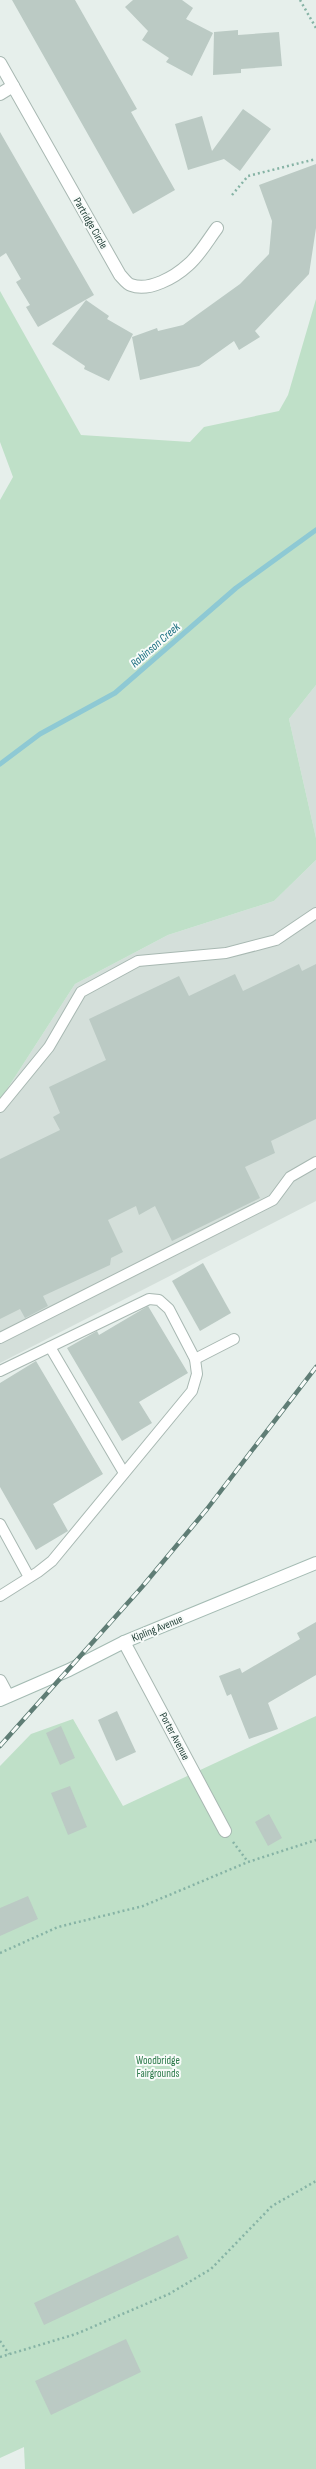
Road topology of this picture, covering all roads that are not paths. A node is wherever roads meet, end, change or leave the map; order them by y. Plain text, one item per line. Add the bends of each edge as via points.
1 (0, 63) edge
2 (13, 86) junction
3 (0, 94) edge
4 (217, 228) dead end
5 (316, 913) edge
6 (0, 1107) edge
7 (316, 1162) edge
8 (0, 1338) edge
9 (234, 1339) dead end
10 (50, 1347) junction
11 (195, 1359) junction
12 (0, 1371) edge
13 (124, 1473) junction
14 (0, 1524) edge
15 (316, 1564) edge
16 (29, 1578) junction
17 (0, 1596) edge
18 (124, 1642) junction
19 (0, 1681) edge
20 (4, 1698) edge
21 (225, 1831) road end

1 - 2 street, Partridge Circle
2 - 3 street
2 - 4 street, Partridge Circle via 120,275 129,285 142,288 154,285 181,270 189,264
5 - 6 lane via 276,940 226,953 138,961 81,992 49,1047
7 - 8 lane via 290,1177 273,1200
9 - 11 lane
10 - 11 lane via 149,1299 159,1300 169,1309
10 - 12 lane
10 - 13 lane
11 - 13 lane via 197,1374 192,1391
13 - 16 lane via 52,1561
14 - 16 lane
15 - 18 street, Kipling Avenue
16 - 17 lane
18 - 20 street, Kipling Avenue
18 - 21 street, Porter Avenue
19 - 20 street

